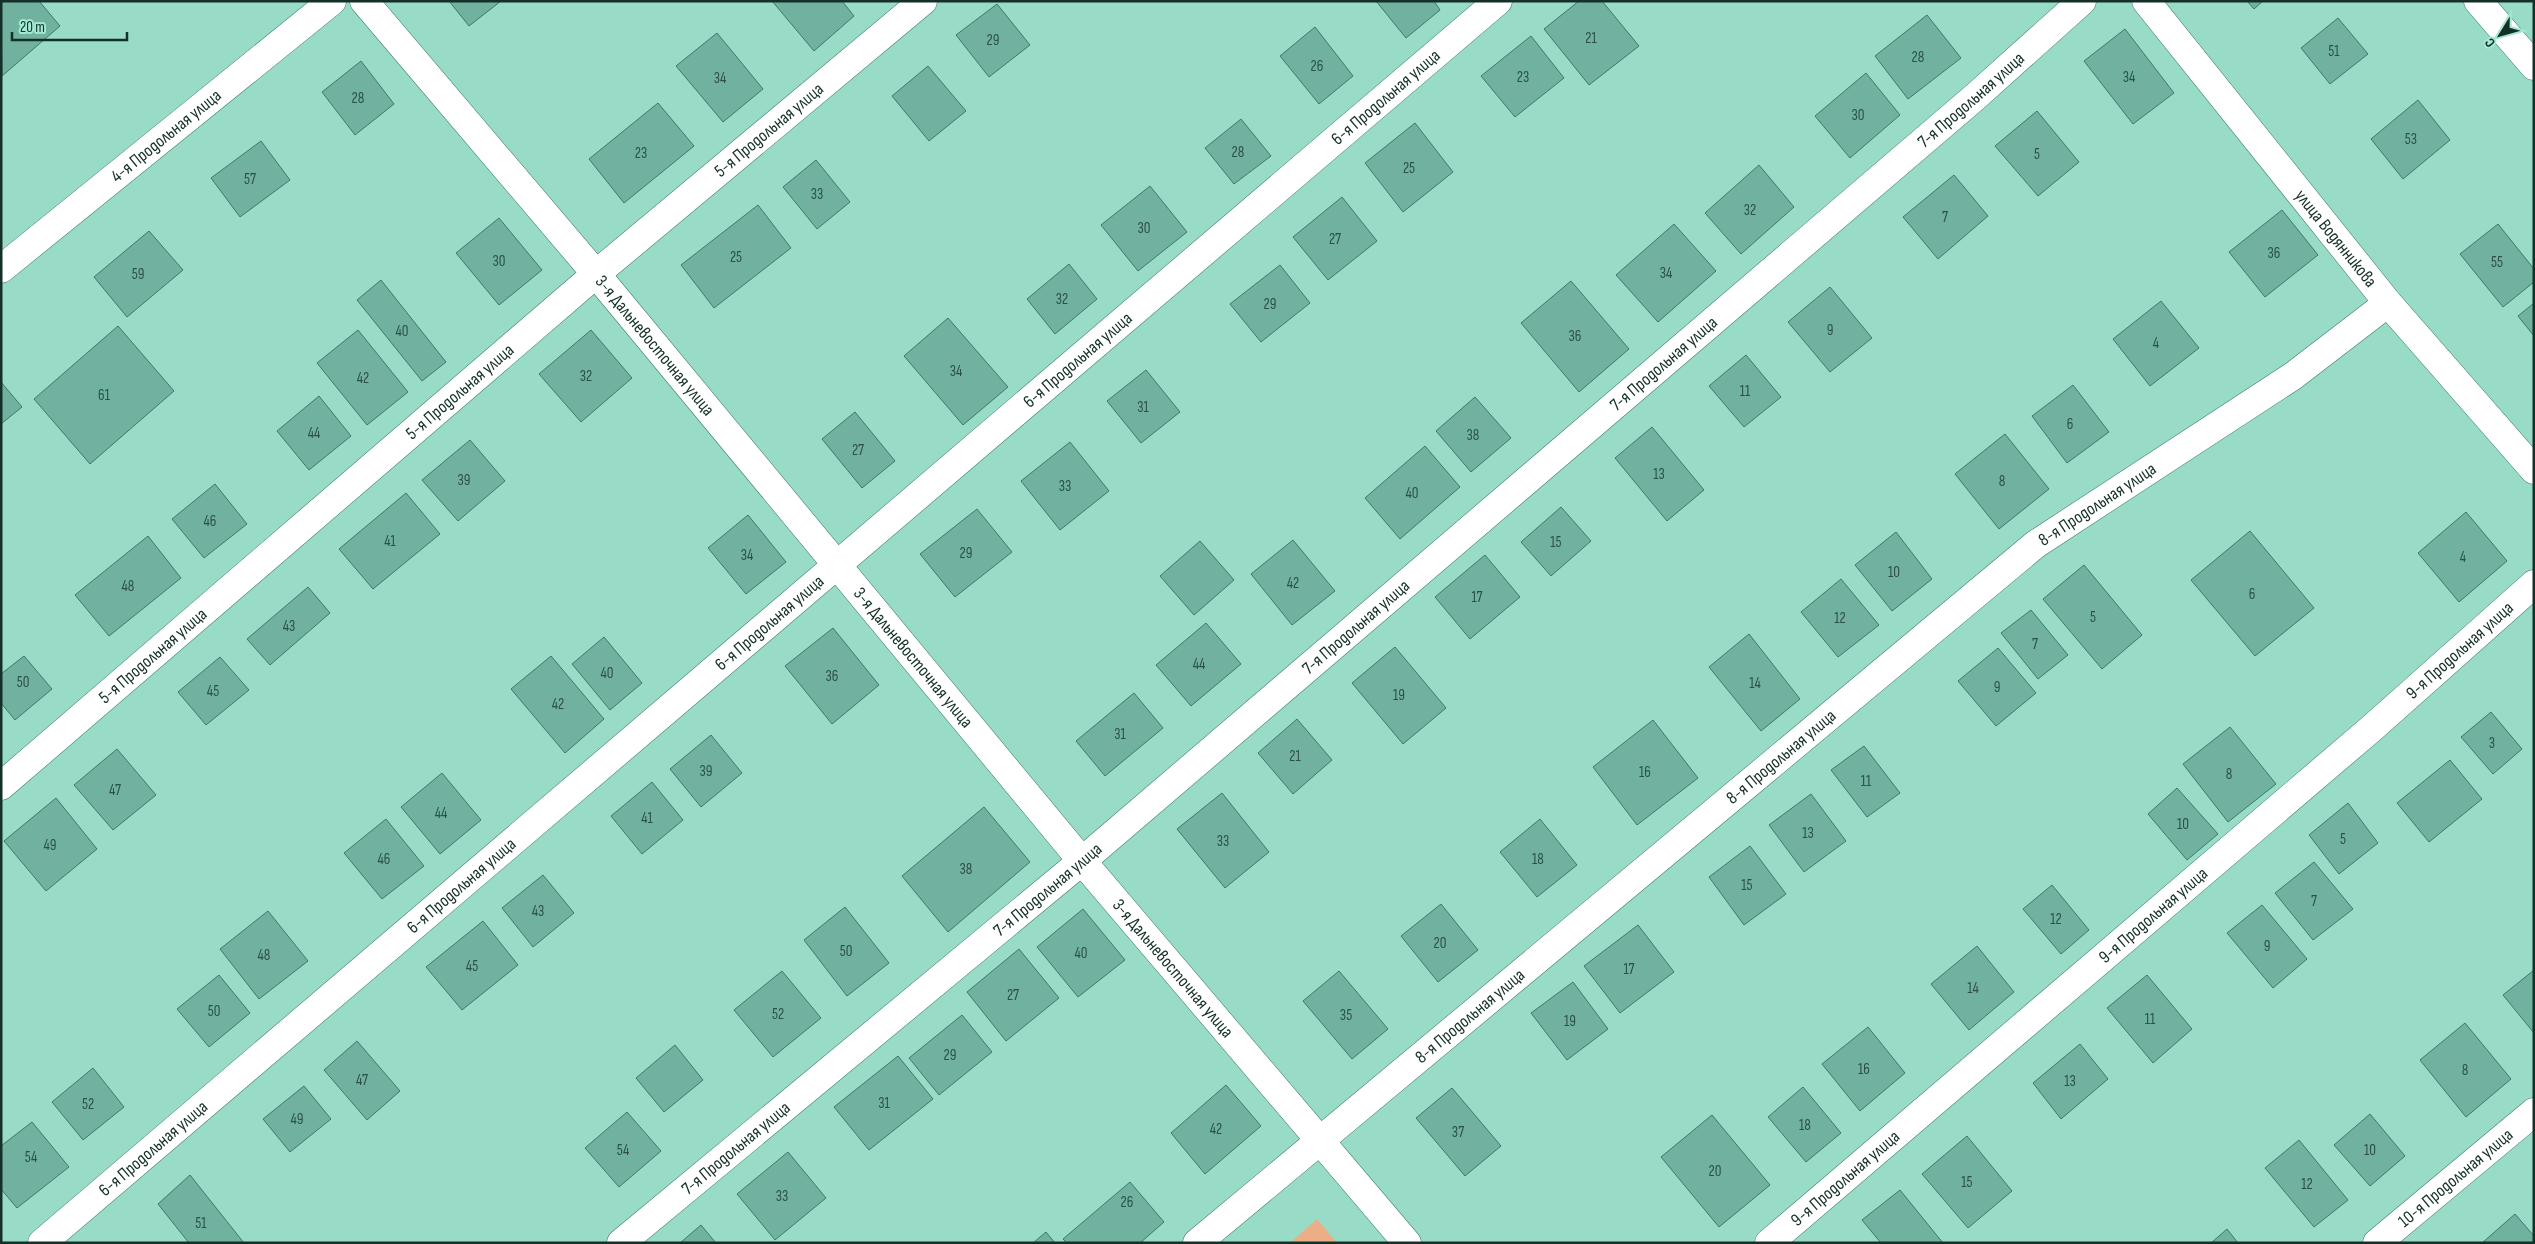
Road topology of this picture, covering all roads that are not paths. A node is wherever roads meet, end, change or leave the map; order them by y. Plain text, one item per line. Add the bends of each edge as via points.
1 (332, 1) edge
2 (364, 1) edge
3 (923, 1) edge
4 (1498, 1) edge
5 (2082, 1) edge
6 (2146, 1) edge
7 (2478, 1) edge
8 (2534, 66) edge
9 (1, 269) edge
10 (596, 274) junction
11 (2388, 303) junction
12 (2534, 470) edge
13 (837, 566) junction
14 (2534, 584) edge
15 (1, 786) edge
16 (1082, 861) junction
17 (2534, 1112) edge
18 (1320, 1140) junction
19 (42, 1243) edge
20 (621, 1243) edge
21 (1197, 1243) edge
22 (1407, 1243) edge
23 (1769, 1243) edge
24 (2377, 1243) edge

1 - 9 street, 4-я Продольная улица
2 - 10 street, 3-я Дальневосточная улица
3 - 10 street, 5-я Продольная улица
4 - 13 street, 6-я Продольная улица
5 - 16 street, 7-я Продольная улица via 1975,97
6 - 11 street, улица Водянникова
7 - 8 street
10 - 13 street, 3-я Дальневосточная улица
10 - 15 street, 5-я Продольная улица
11 - 12 street, улица Водянникова
11 - 18 street, 8-я Продольная улица via 2293,376 2036,544
13 - 16 street, 3-я Дальневосточная улица
13 - 19 street, 6-я Продольная улица
14 - 23 street, 9-я Продольная улица via 2372,728
16 - 18 street, 3-я Дальневосточная улица
16 - 20 street, 7-я Продольная улица
17 - 24 street, 10-я Продольная улица
18 - 21 street, 8-я Продольная улица
18 - 22 street, 3-я Дальневосточная улица

